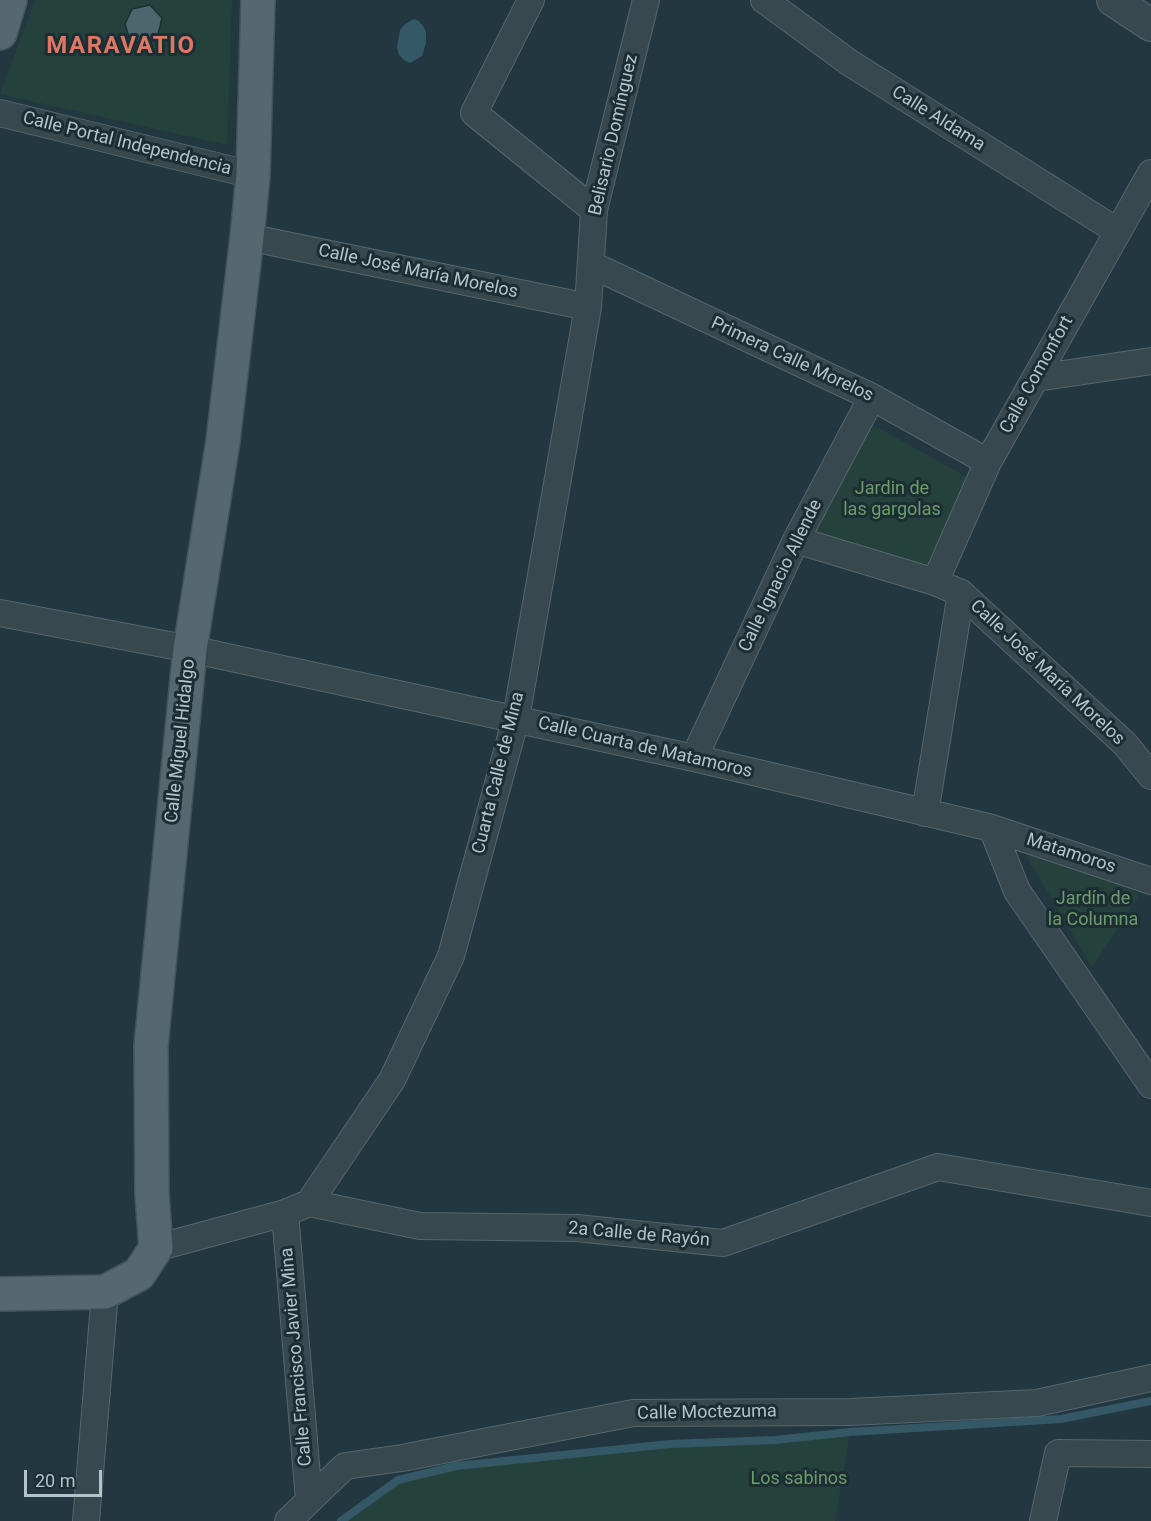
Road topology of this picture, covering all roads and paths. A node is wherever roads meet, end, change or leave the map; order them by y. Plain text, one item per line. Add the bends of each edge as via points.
1 (10, 0) edge
2 (258, 0) edge
3 (531, 0) edge
4 (646, 0) edge
5 (764, 0) edge
6 (1113, 0) edge
7 (1151, 25) edge
8 (0, 33) edge
9 (0, 113) edge
10 (1151, 173) edge
11 (254, 175) junction
12 (594, 210) junction
13 (1117, 231) junction
14 (248, 237) junction
15 (592, 266) junction
16 (588, 307) junction
17 (1151, 361) edge
18 (1036, 378) junction
19 (872, 397) junction
20 (988, 462) junction
21 (796, 540) junction
22 (935, 582) junction
23 (961, 593) junction
24 (0, 613) edge
25 (190, 649) junction
26 (516, 718) junction
27 (694, 758) junction
28 (1151, 776) edge
29 (925, 813) junction
30 (992, 828) junction
31 (1151, 881) edge
32 (1151, 1085) edge
33 (309, 1203) junction
34 (1151, 1203) edge
35 (285, 1213) junction
36 (156, 1248) junction
37 (105, 1292) junction
38 (0, 1294) edge
39 (1151, 1378) edge
40 (1151, 1454) edge
41 (309, 1500) junction
42 (86, 1521) edge
43 (288, 1521) edge
44 (1043, 1521) edge

1 - 8 main road
2 - 11 main road, Calle Miguel Hidalgo
3 - 12 street via 474,114
4 - 12 street, Belisario Domínguez
5 - 13 street, Calle Aldama via 850,63
6 - 7 street
9 - 11 street, Calle Portal Independencia
10 - 13 street, Calle Comonfort
11 - 14 main road, Calle Miguel Hidalgo
12 - 15 street, Belisario Domínguez
13 - 18 street, Calle Comonfort
14 - 16 street, Calle José María Morelos
14 - 25 main road, Calle Miguel Hidalgo via 223,441
15 - 16 street, Belisario Domínguez
15 - 19 street, Primera Calle Morelos
16 - 26 street, Cuarta Calle de Mina
17 - 18 street
18 - 20 street, Calle Comonfort
19 - 20 street, Primera Calle Morelos
19 - 21 street, Calle Ignacio Allende
20 - 22 street, Calle Comonfort
21 - 22 street, Calle José María Morelos
21 - 27 street, Calle Ignacio Allende
22 - 23 street, Calle José María Morelos
23 - 28 street, Calle José María Morelos via 1125,744
23 - 29 street
24 - 25 street, Calle Cuarta de Matamoros
25 - 26 street, Calle Cuarta de Matamoros
25 - 36 main road, Calle Miguel Hidalgo via 151,1046
26 - 27 street, Calle Cuarta de Matamoros
26 - 33 street, Cuarta Calle de Mina via 451,956 392,1080
27 - 29 street, Calle Cuarta de Matamoros
29 - 30 street, Calle Cuarta de Matamoros
30 - 31 street, Matamoros
30 - 32 street via 1017,891
33 - 34 street, 2a Calle de Rayón via 420,1226 577,1228 723,1243 938,1167
33 - 35 street
35 - 36 street
35 - 41 street, Calle Francisco Javier Mina
36 - 37 main road via 139,1274
37 - 38 main road
37 - 42 street
39 - 41 street, Calle Moctezuma via 1037,1403 850,1412 633,1413 345,1466
40 - 44 street via 1058,1453
41 - 43 street, Calle Moctezuma

